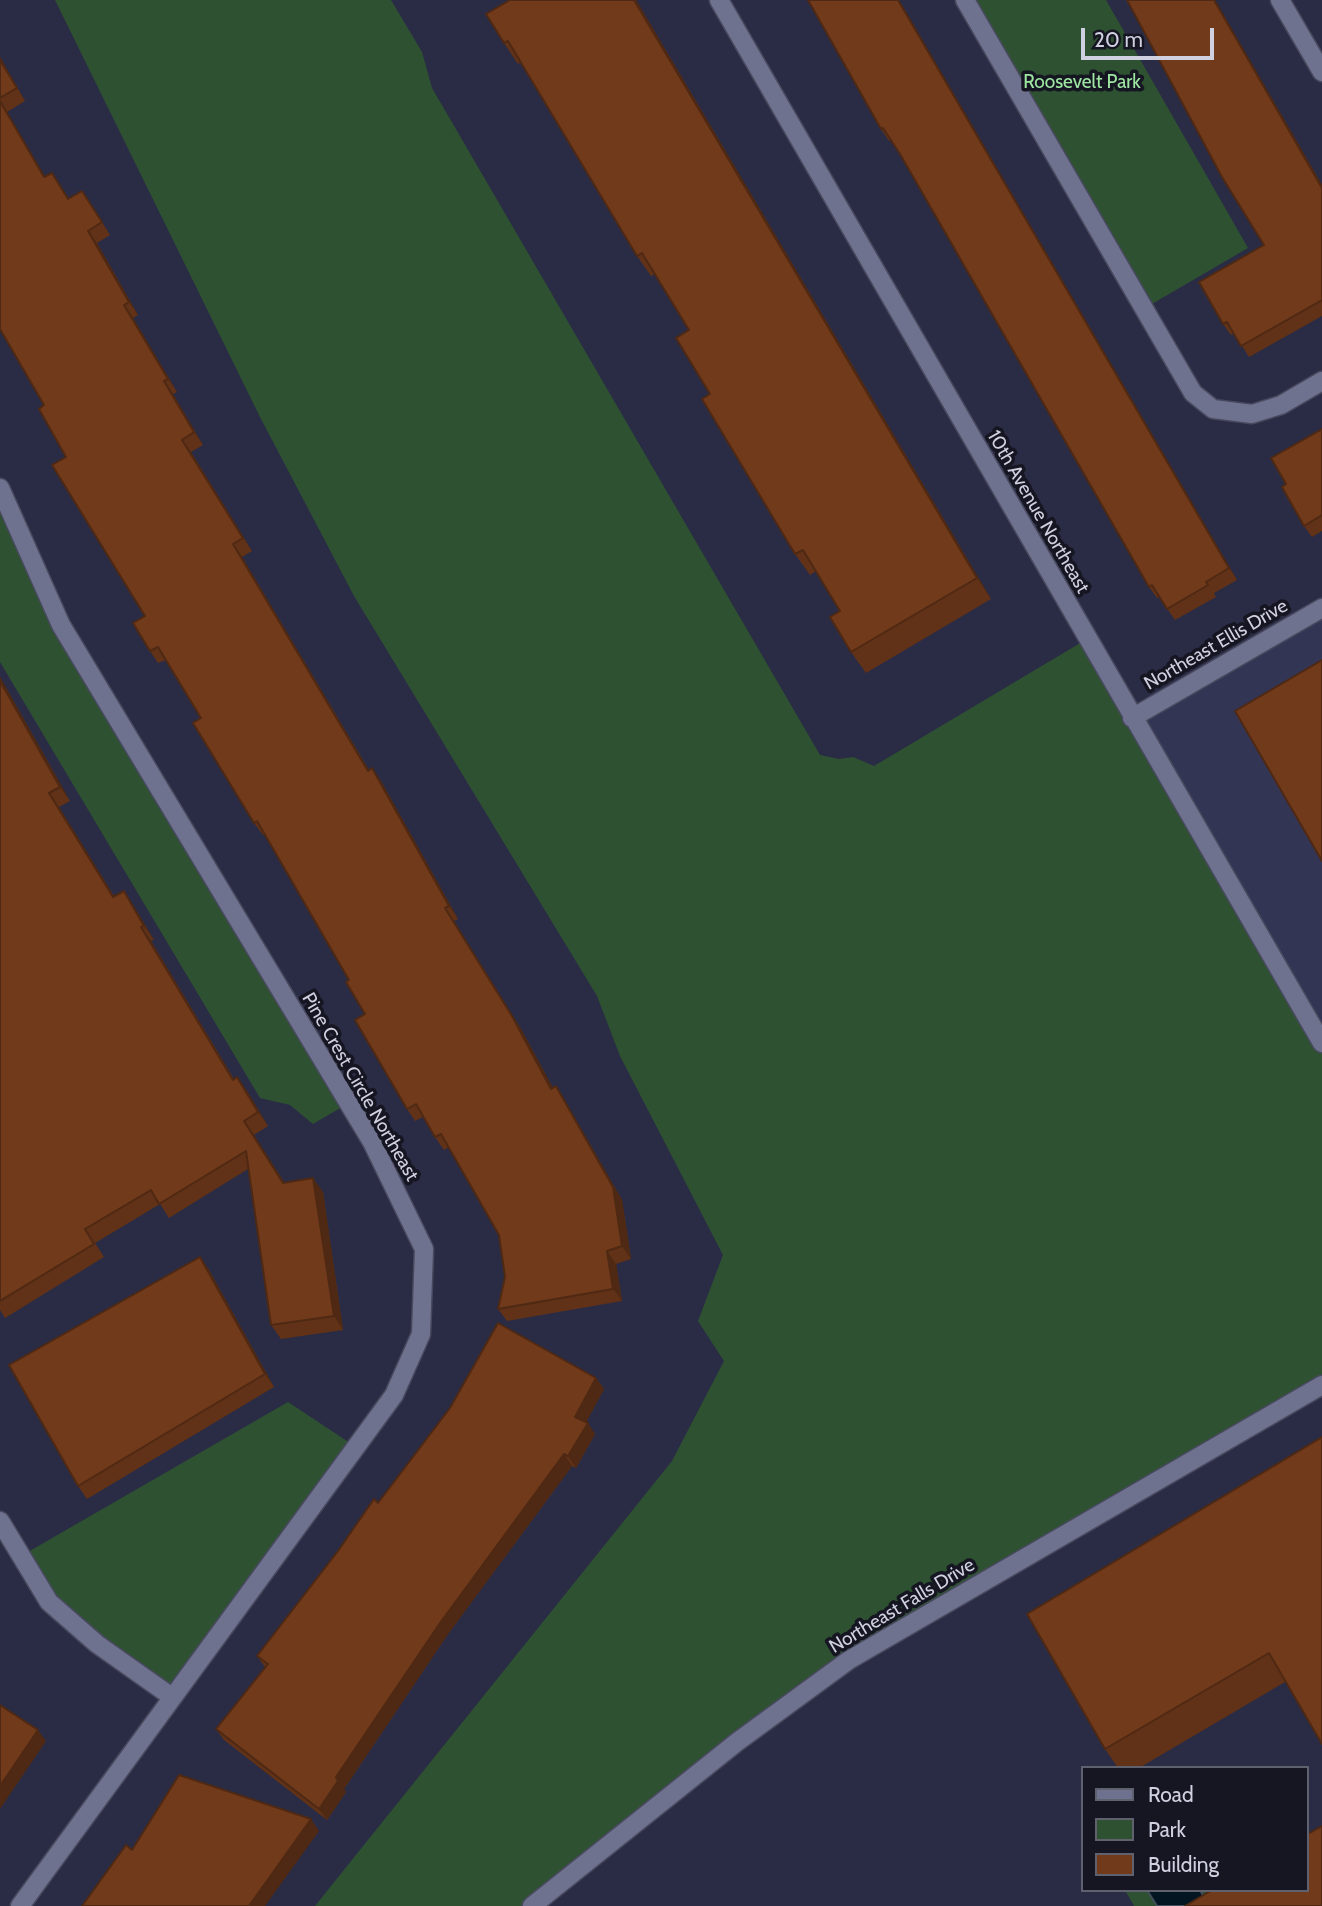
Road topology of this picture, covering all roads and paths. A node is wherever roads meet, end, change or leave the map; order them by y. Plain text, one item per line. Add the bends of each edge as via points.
1 (719, 0) edge
2 (965, 0) edge
3 (1280, 0) edge
4 (1322, 72) edge
5 (1322, 381) edge
6 (0, 488) edge
7 (1322, 608) edge
8 (1132, 718) junction
9 (1322, 1043) edge
10 (1322, 1385) edge
11 (0, 1521) edge
12 (172, 1698) junction
13 (20, 1906) edge
14 (532, 1906) edge

1 - 8 street, 10th Avenue Northeast
2 - 5 street via 1193,393 1213,409 1252,414 1281,405
3 - 4 street
6 - 12 street, Pine Crest Circle Northeast via 61,625 372,1142 424,1249 421,1334 394,1395
7 - 8 street, Northeast Ellis Drive
8 - 9 street, 10th Avenue Northeast
10 - 14 street, Northeast Falls Drive via 849,1660 737,1742
11 - 12 street via 49,1602 97,1644
12 - 13 street, Pine Crest Circle Northeast

